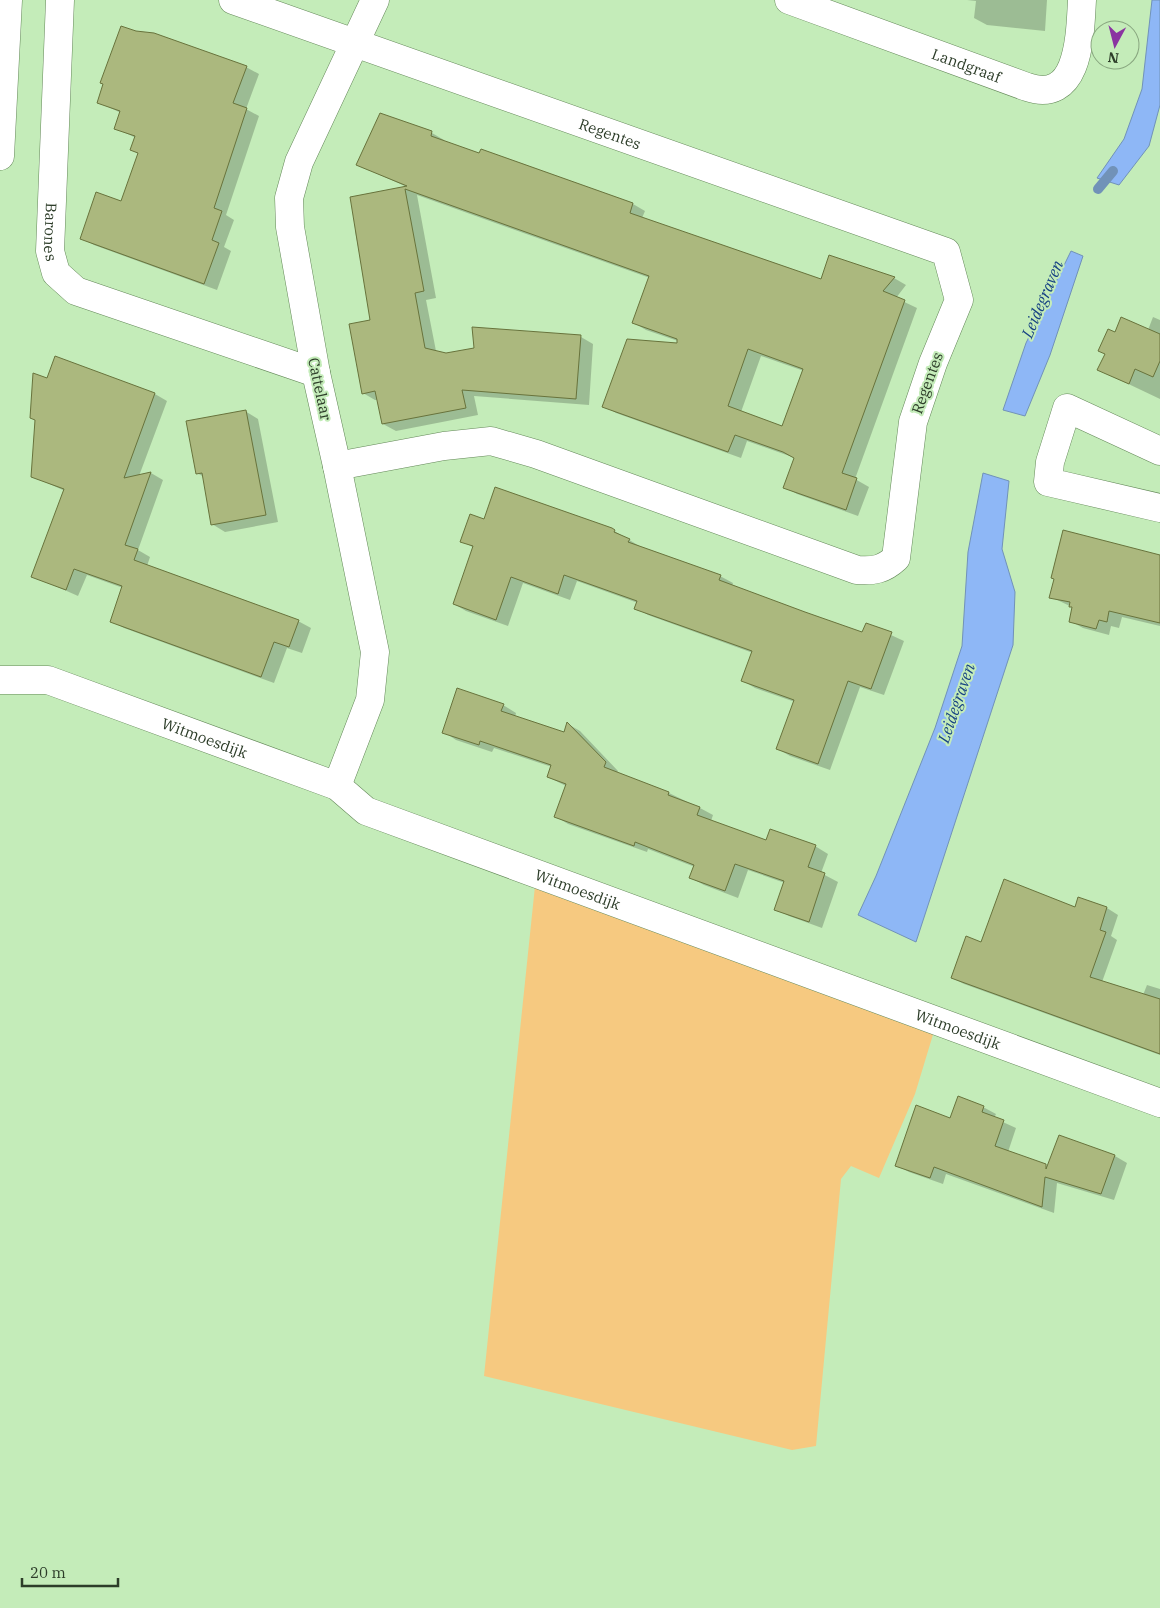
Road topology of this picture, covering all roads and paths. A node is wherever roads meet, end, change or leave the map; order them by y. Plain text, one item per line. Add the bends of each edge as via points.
1 (8, 0) edge
2 (60, 0) edge
3 (233, 0) edge
4 (374, 0) edge
5 (789, 0) edge
6 (1082, 0) edge
7 (355, 42) junction
8 (0, 156) edge
9 (316, 373) junction
10 (1160, 451) edge
11 (337, 466) junction
12 (1160, 508) edge
13 (0, 680) edge
14 (336, 786) junction
15 (1160, 1103) edge

1 - 8 street
2 - 9 street, Barones via 50,251 56,273 76,291
3 - 7 street
4 - 7 street, Cattelaar
5 - 6 street, Landgraaf via 1027,87 1043,90 1064,81 1073,68
7 - 9 street, Cattelaar via 298,162 290,198 290,227
7 - 11 street, Regentes via 946,252 959,300 913,422 896,558 886,567 874,571 857,570 492,441 444,446
9 - 11 street, Cattelaar
10 - 12 street via 1067,408 1050,462 1048,482
11 - 14 street, Cattelaar via 374,652 370,700
13 - 14 street, Witmoesdijk via 48,680
14 - 15 street, Witmoesdijk via 366,811

